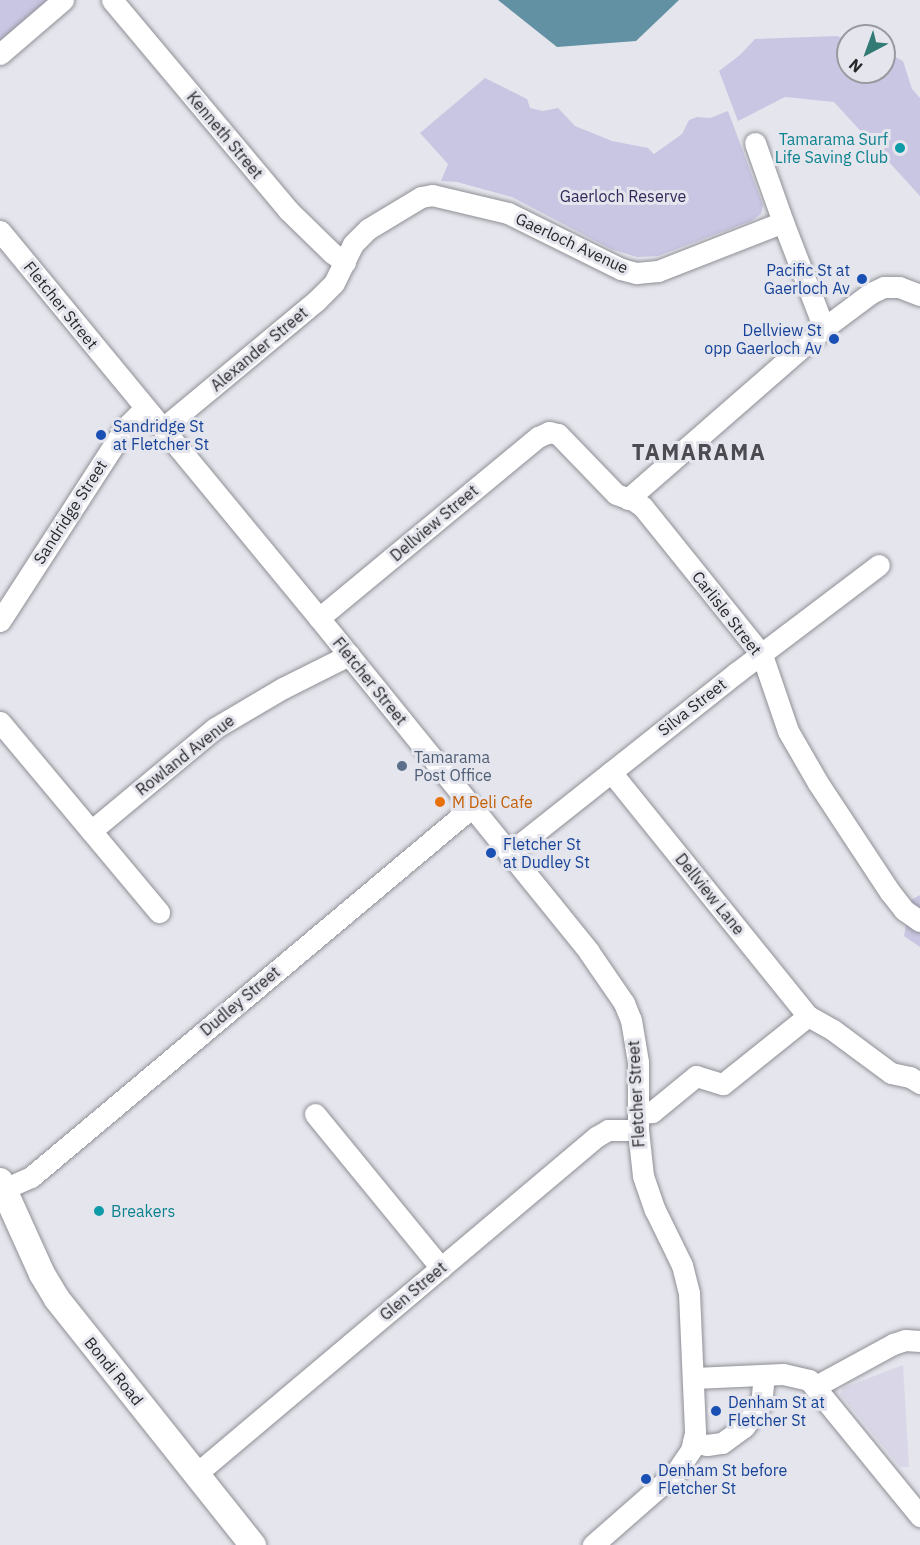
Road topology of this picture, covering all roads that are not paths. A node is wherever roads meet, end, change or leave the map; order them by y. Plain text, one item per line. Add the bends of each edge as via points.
1 (63, 0) edge
2 (112, 0) edge
3 (0, 54) edge
4 (755, 143) dead end
5 (783, 222) junction
6 (0, 231) edge
7 (345, 262) junction
8 (920, 295) edge
9 (824, 328) junction
10 (145, 408) junction
11 (163, 428) junction
12 (549, 432) joint
13 (627, 499) junction
14 (879, 565) dead end
15 (319, 618) junction
16 (0, 621) edge
17 (349, 655) junction
18 (762, 655) junction
19 (0, 722) edge
20 (611, 772) junction
21 (472, 807) junction
22 (91, 831) junction
23 (509, 853) junction
24 (159, 912) dead end
25 (920, 921) edge
26 (808, 1016) junction
27 (920, 1083) edge
28 (315, 1114) dead end
29 (639, 1121) junction
30 (2, 1185) edge
31 (441, 1268) junction
32 (920, 1341) edge
33 (764, 1375) junction
34 (694, 1378) junction
35 (816, 1386) junction
36 (693, 1442) junction
37 (196, 1474) junction
38 (920, 1516) edge
39 (253, 1545) edge
40 (593, 1545) edge

1 - 3 street
2 - 7 street, Kenneth Street via 288,210
4 - 5 street
5 - 7 street, Gaerloch Avenue via 658,271 636,273 508,213 432,195 421,197 368,229 353,244
5 - 9 street
6 - 10 street, Fletcher Street
7 - 11 street, Alexander Street via 334,283 316,301
8 - 9 street via 899,287 876,290
9 - 13 street
10 - 11 street, Fletcher Street
10 - 16 street, Sandridge Street via 124,429
11 - 15 street, Fletcher Street
12 - 13 street, Carlisle Street via 566,439 616,494
12 - 15 street, Dellview Street via 538,437
13 - 18 street, Carlisle Street via 643,507
14 - 18 street, Silva Street
15 - 17 street, Fletcher Street
17 - 21 street, Fletcher Street
17 - 22 street, Rowland Avenue via 215,728
18 - 20 street, Silva Street
18 - 25 street, Carlisle Street via 788,731 813,774 890,892 904,910
19 - 22 street
20 - 23 street, Silva Street
20 - 26 street, Dellview Lane
21 - 23 street, Fletcher Street
21 - 30 street, Dudley Street via 31,1177
22 - 24 street
23 - 29 street, Fletcher Street via 608,976 624,1003 638,1062
26 - 27 street via 891,1073
26 - 29 street via 723,1084 696,1076
28 - 31 street
29 - 31 street, Glen Street via 597,1137
29 - 34 street, Fletcher Street via 641,1164 648,1194 686,1279
30 - 37 main road, Bondi Road via 57,1299
31 - 37 street, Glen Street
32 - 35 street via 893,1344
33 - 34 street
33 - 35 street via 800,1377
33 - 36 street via 761,1404 744,1427 722,1443
34 - 36 street, Fletcher Street
35 - 38 street
36 - 40 street via 684,1462 668,1481
37 - 39 main road, Bondi Road

